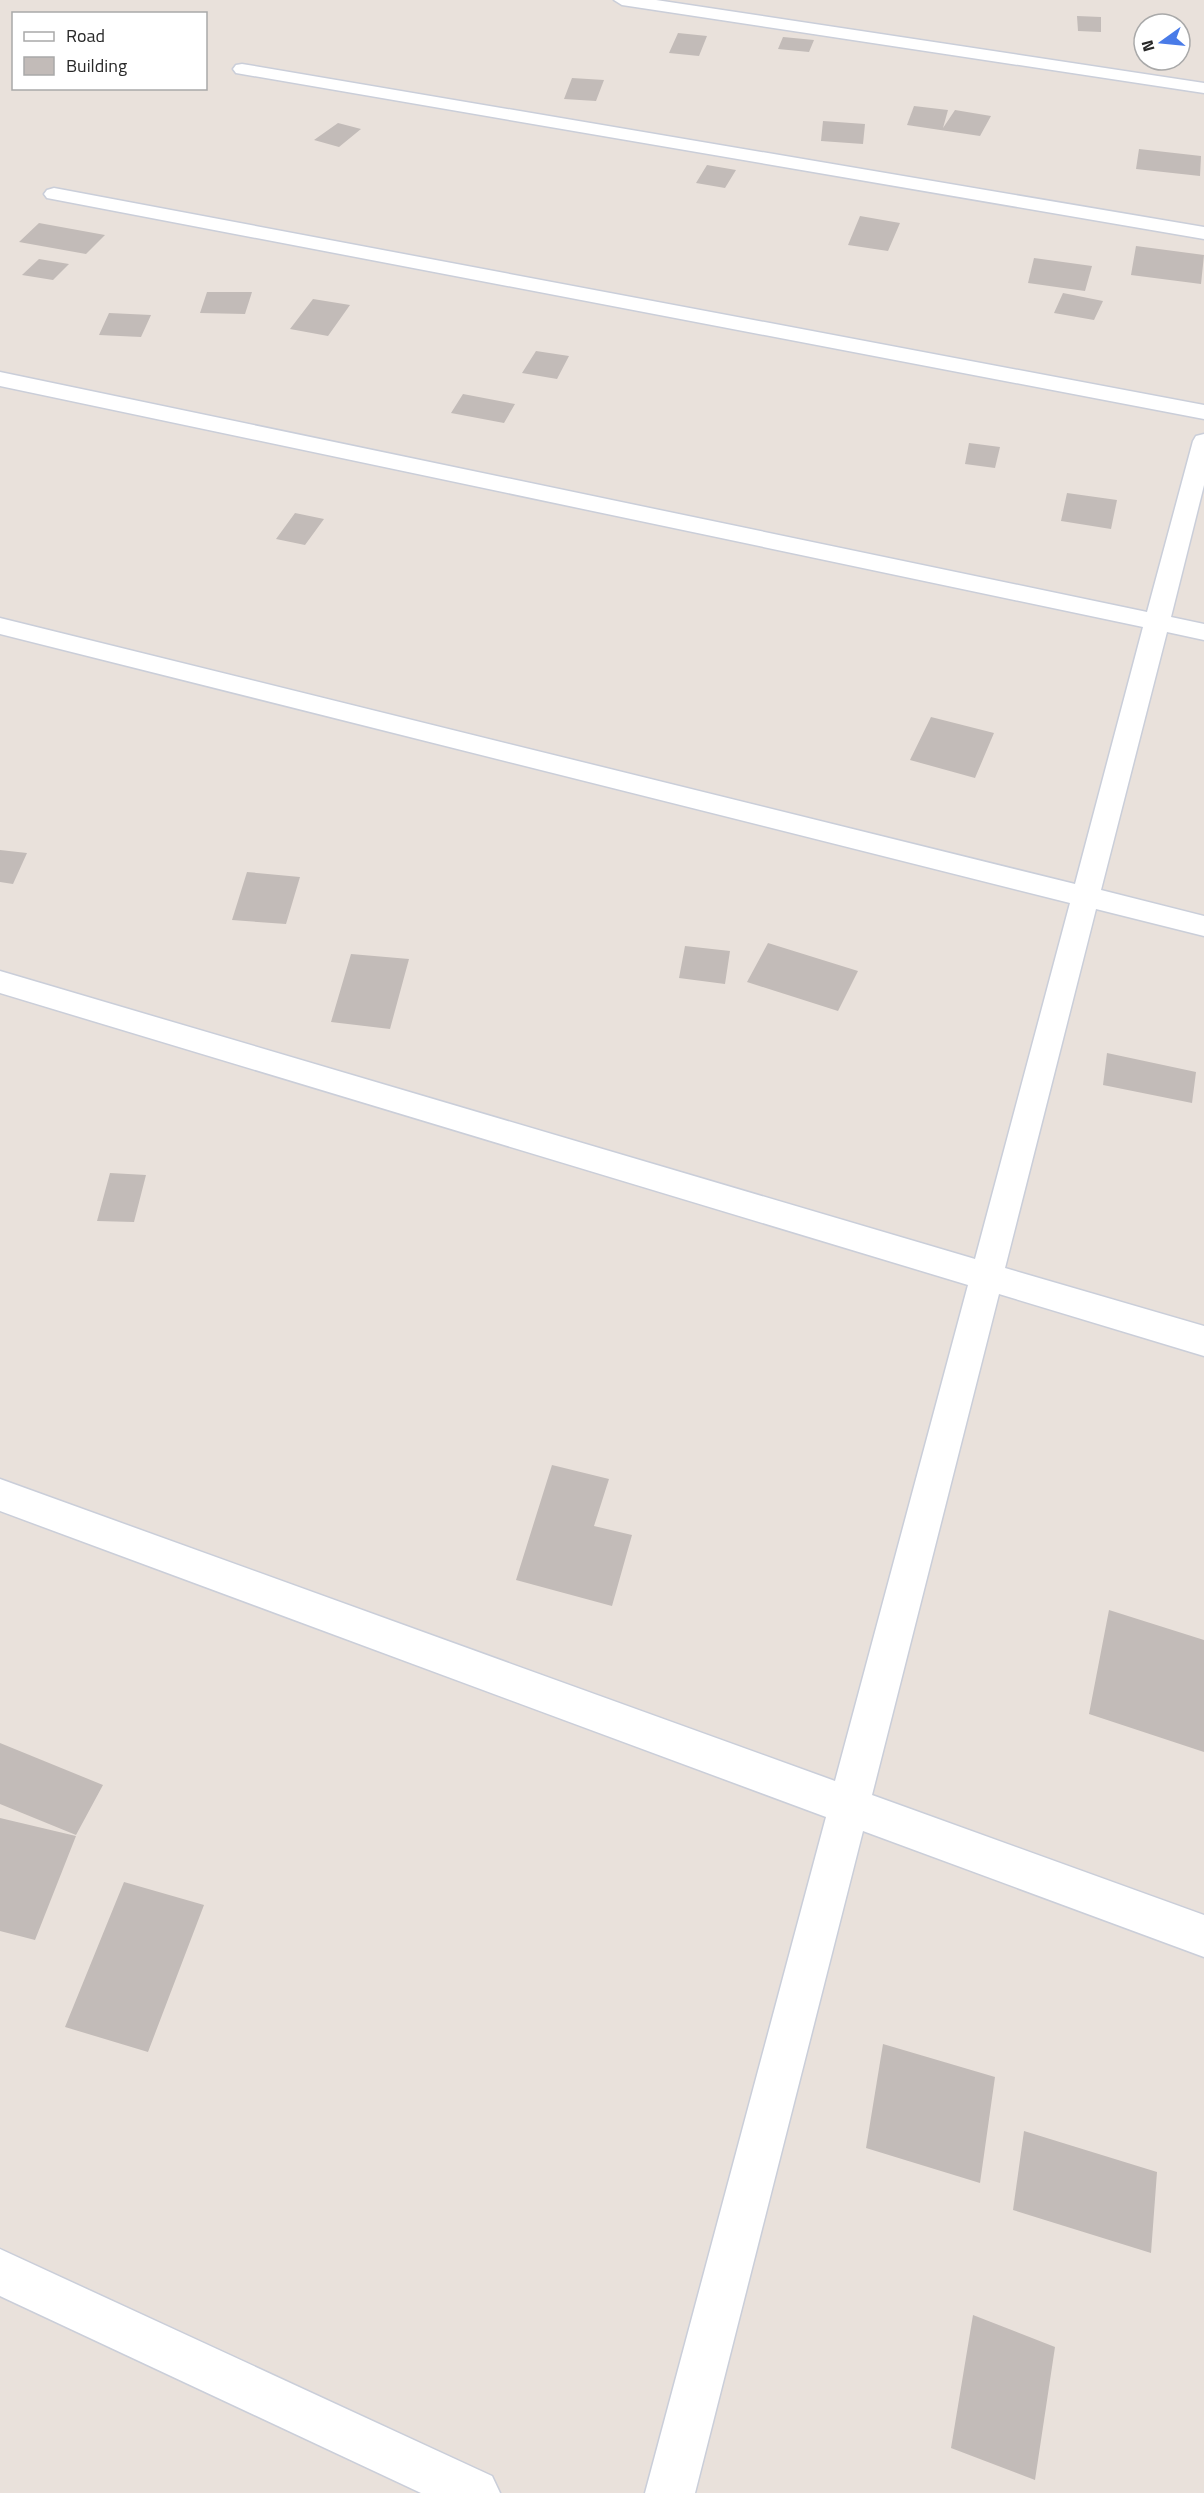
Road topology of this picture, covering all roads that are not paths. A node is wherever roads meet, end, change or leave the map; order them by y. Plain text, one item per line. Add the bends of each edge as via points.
1 (622, 0) edge
2 (242, 69) dead end
3 (1204, 88) edge
4 (54, 194) dead end
5 (1204, 233) edge
6 (0, 379) edge
7 (1204, 412) edge
8 (1204, 441) edge
9 (1157, 622) junction
10 (0, 626) edge
11 (1204, 632) edge
12 (1086, 896) junction
13 (1204, 926) edge
14 (0, 982) edge
15 (987, 1276) junction
16 (1204, 1341) edge
17 (0, 1495) edge
18 (848, 1806) junction
19 (1204, 1936) edge
20 (0, 2272) edge
21 (475, 2493) edge
22 (670, 2493) edge

1 - 3 street
2 - 5 street
4 - 7 street
6 - 9 street
8 - 9 street
9 - 11 street
9 - 12 street
10 - 12 street
12 - 13 street
12 - 15 street
14 - 15 street
15 - 16 street
15 - 18 street
17 - 18 street
18 - 19 street
18 - 22 street
20 - 21 street

